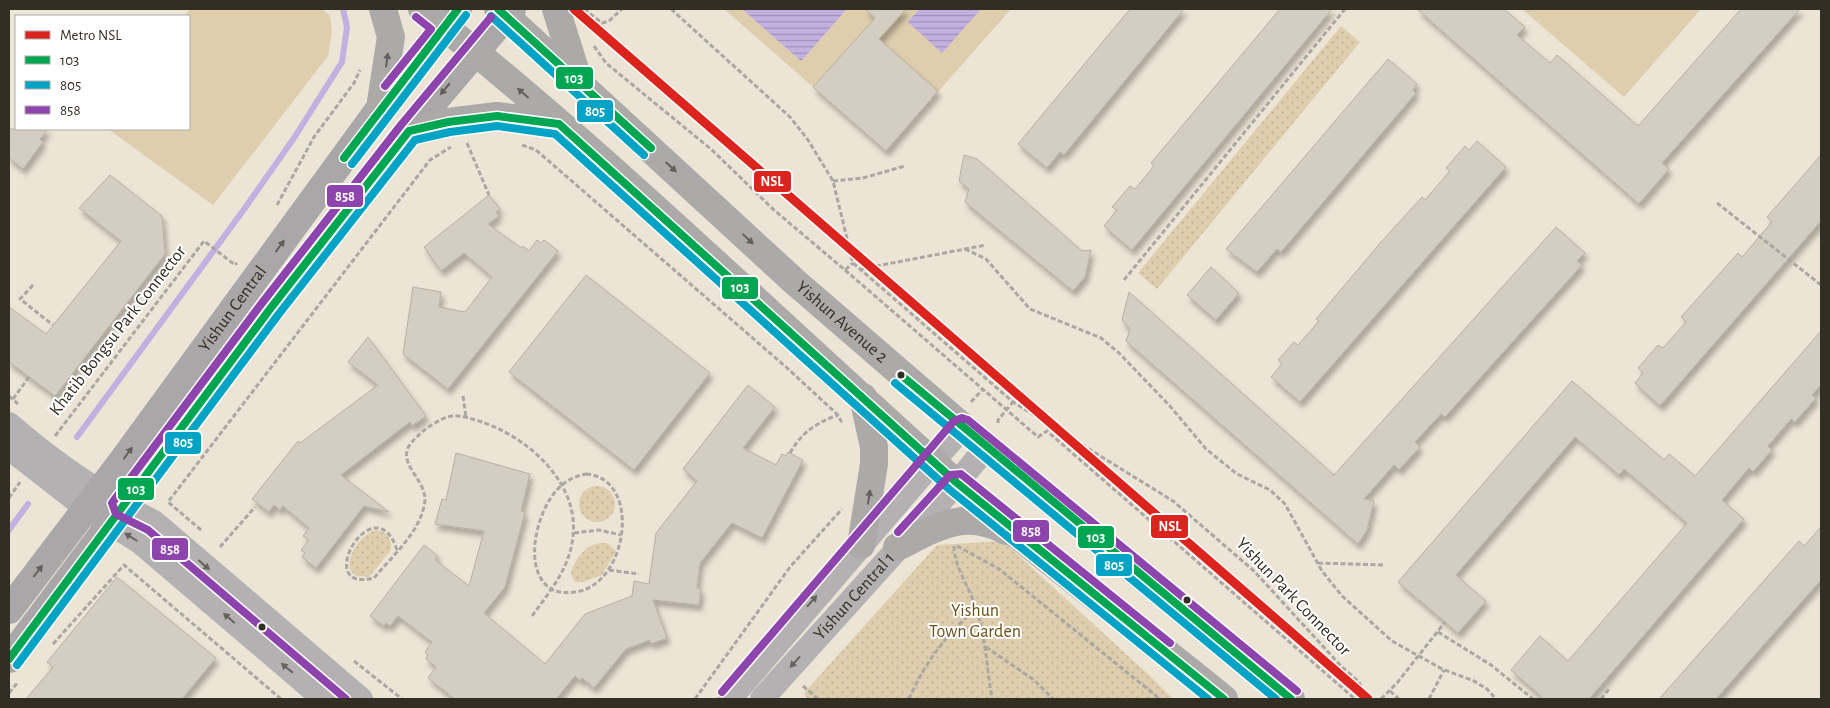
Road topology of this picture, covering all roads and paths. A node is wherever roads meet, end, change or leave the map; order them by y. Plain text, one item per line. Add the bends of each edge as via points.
1 (383, 9) edge
2 (422, 9) edge
3 (556, 9) edge
4 (584, 9) edge
5 (622, 9) edge
6 (671, 9) edge
7 (1345, 9) edge
8 (505, 11) edge
9 (451, 18) edge
10 (584, 18) dead end
11 (591, 42) dead end
12 (476, 52) junction
13 (362, 64) dead end
14 (578, 81) junction
15 (380, 108) junction
16 (560, 124) junction
17 (409, 131) junction
18 (461, 142) dead end
19 (514, 142) dead end
20 (455, 144) dead end
21 (905, 166) dead end
22 (833, 181) junction
23 (489, 195) dead end
24 (1717, 203) dead end
25 (276, 206) dead end
26 (986, 245) dead end
27 (965, 249) junction
28 (241, 258) dead end
29 (853, 263) junction
30 (846, 270) junction
31 (860, 270) junction
32 (1124, 280) dead end
33 (32, 285) dead end
34 (1821, 286) edge
35 (53, 325) dead end
36 (29, 377) dead end
37 (463, 396) dead end
38 (863, 397) junction
39 (13, 399) dead end
40 (838, 416) junction
41 (466, 417) junction
42 (9, 424) edge
43 (962, 428) junction
44 (847, 432) dead end
45 (9, 448) edge
46 (986, 448) junction
47 (790, 453) dead end
48 (932, 461) junction
49 (41, 462) junction
50 (956, 483) junction
51 (561, 486) junction
52 (9, 498) edge
53 (92, 500) junction
54 (168, 502) dead end
55 (846, 505) dead end
56 (255, 507) dead end
57 (116, 515) junction
58 (574, 534) junction
59 (621, 535) junction
60 (1027, 542) junction
61 (861, 545) junction
62 (220, 547) dead end
63 (897, 547) junction
64 (397, 550) junction
65 (1318, 563) junction
66 (1383, 565) dead end
67 (609, 570) junction
68 (639, 574) dead end
69 (552, 589) junction
70 (977, 608) junction
71 (9, 610) edge
72 (532, 616) dead end
73 (1445, 622) dead end
74 (1438, 632) junction
75 (985, 646) junction
76 (47, 650) dead end
77 (1420, 655) junction
78 (15, 669) edge
79 (328, 670) junction
80 (1444, 670) junction
81 (1609, 689) dead end
82 (1363, 691) junction
83 (1390, 691) junction
84 (9, 692) edge
85 (349, 695) edge
86 (314, 696) edge
87 (282, 699) edge
88 (695, 699) edge
89 (730, 699) edge
90 (762, 699) edge
91 (909, 699) edge
92 (992, 699) edge
93 (1053, 699) edge
94 (1160, 699) edge
95 (1224, 699) edge
96 (1291, 699) edge
97 (1354, 699) edge
98 (1360, 699) edge
99 (1374, 699) edge
100 (1381, 699) edge
101 (1399, 699) edge
102 (1429, 699) edge
103 (1496, 699) edge
104 (1533, 699) edge
105 (1601, 699) edge

15 -> 1 main road via 391,37
2 - 9 main road
3 - 14 main road
4 - 5 path via 602,23 609,22
4 - 10 path
6 - 22 path via 790,117
7 - 32 path
8 - 12 main road, Yishun Central
8 - 14 main road, Yishun Avenue 2
9 - 12 main road
9 - 15 main road, Yishun Central
11 - 30 path via 606,63 712,150 774,210
16 -> 12 main road
12 -> 17 main road, Yishun Central
13 - 25 path via 354,82 314,137
14 -> 43 main road, Yishun Avenue 2 via 795,282
53 -> 15 main road, Yishun Central
16 - 17 main road via 497,116
16 - 38 main road
17 - 57 main road, Yishun Central
18 - 23 path via 466,140
19 - 40 path via 536,150
20 - 54 path via 430,160
21 - 22 path via 863,178
22 - 29 path
24 - 34 path
26 - 27 path
27 - 31 path
27 - 65 path via 986,259 1030,309 1101,338 1119,353 1206,449 1237,474 1270,490 1284,504
28 - 49 path, Khatib Bongsu Park Connector via 236,265 204,241 55,436
29 - 30 path
29 - 31 path, Yishun Park Connector
30 - 97 path via 1038,437 1047,431
31 - 82 path, Yishun Park Connector via 1013,402 1173,501 1254,571 1359,682
33 - 35 path via 20,300
36 - 39 path
37 - 41 path
38 - 48 main road
61 -> 38 main road via 874,464 874,447
40 - 44 path
40 - 47 path via 805,432
41 - 51 path via 492,425 531,449
41 - 64 path via 442,418 411,442 406,455 408,465 422,486 425,500 414,530
42 - 49 street
43 - 46 main road, Yishun Avenue 2
43 - 48 street, Yishun Central 1
45 - 49 street
46 - 50 street, Yishun Central 1
46 - 96 main road, Yishun Avenue 2
48 - 50 main road
48 - 61 street, Yishun Central 1
49 - 52 path, Khatib Bongsu Park Connector
49 - 53 street
50 - 60 main road
50 - 63 street, Yishun Central 1
51 - 58 path via 567,497
51 - 59 path via 586,474 604,480 617,497
51 - 69 path via 543,508 535,539 537,570
53 - 57 street
71 -> 53 main road, Yishun Central
55 - 88 path via 790,568
56 - 62 path
57 - 78 main road, Yishun Central
57 -> 79 street via 154,522
86 -> 57 street via 140,542
58 - 59 path via 599,530
58 - 69 path via 566,565
59 - 67 path via 618,553
60 - 63 main road via 994,524 969,520 945,524
60 - 95 main road
89 -> 61 street, Yishun Central 1
63 -> 90 street, Yishun Central 1
64 - 64 path via 374,578 364,581 347,572 345,561 348,554 373,527 389,532
65 - 66 path
65 - 77 path via 1342,596 1392,641
67 - 68 path
67 - 69 path via 597,584 582,592 565,593
69 - 72 path
70 - 75 path
70 - 91 path via 959,623 934,654
70 - 94 path via 957,562 954,545 999,569
73 - 74 path
74 - 77 path
74 - 104 path via 1491,665
75 - 92 path
75 - 93 path via 1034,680
76 - 87 path via 124,565
77 - 80 path
77 - 83 path
78 - 84 path
79 - 85 street
79 - 86 lane
80 - 102 path
80 - 103 path via 1474,681
81 - 105 path
82 - 98 path
82 - 99 path, Yishun Park Connector
83 - 100 path
83 - 101 path

